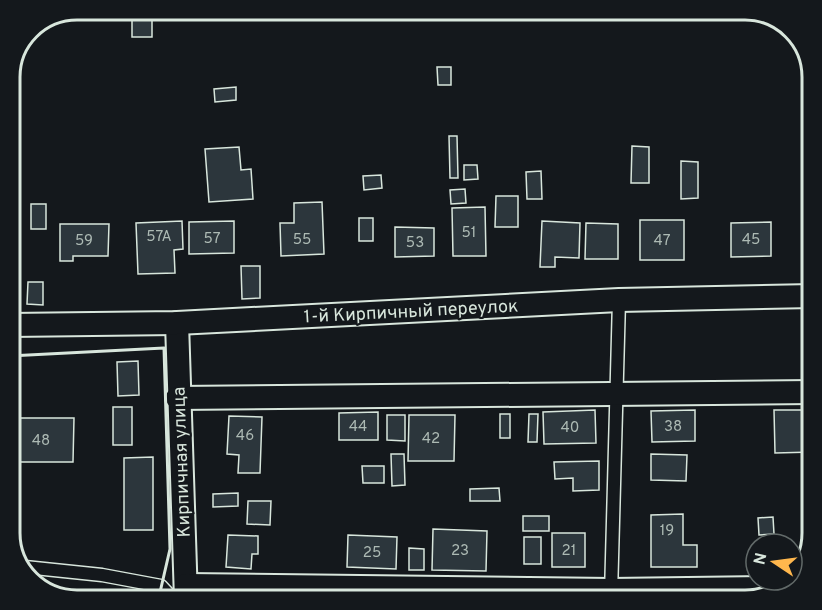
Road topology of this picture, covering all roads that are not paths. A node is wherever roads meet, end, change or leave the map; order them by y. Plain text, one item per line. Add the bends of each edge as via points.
1 (802, 296) edge
2 (619, 300) junction
3 (177, 323) junction
4 (20, 325) edge
5 (802, 392) edge
6 (617, 393) junction
7 (177, 398) junction
8 (31, 568) edge
9 (744, 589) edge
10 (170, 590) edge
11 (183, 590) edge
12 (611, 590) edge
13 (726, 590) edge

1 - 2 street, 1-й Кирпичный переулок
2 - 3 street, 1-й Кирпичный переулок
2 - 6 lane
3 - 4 street, 1-й Кирпичный переулок
3 - 7 street, Кирпичная улица
5 - 6 street
6 - 7 street
6 - 12 lane
7 - 11 street, Кирпичная улица
8 - 10 lane via 102,575
9 - 13 street

